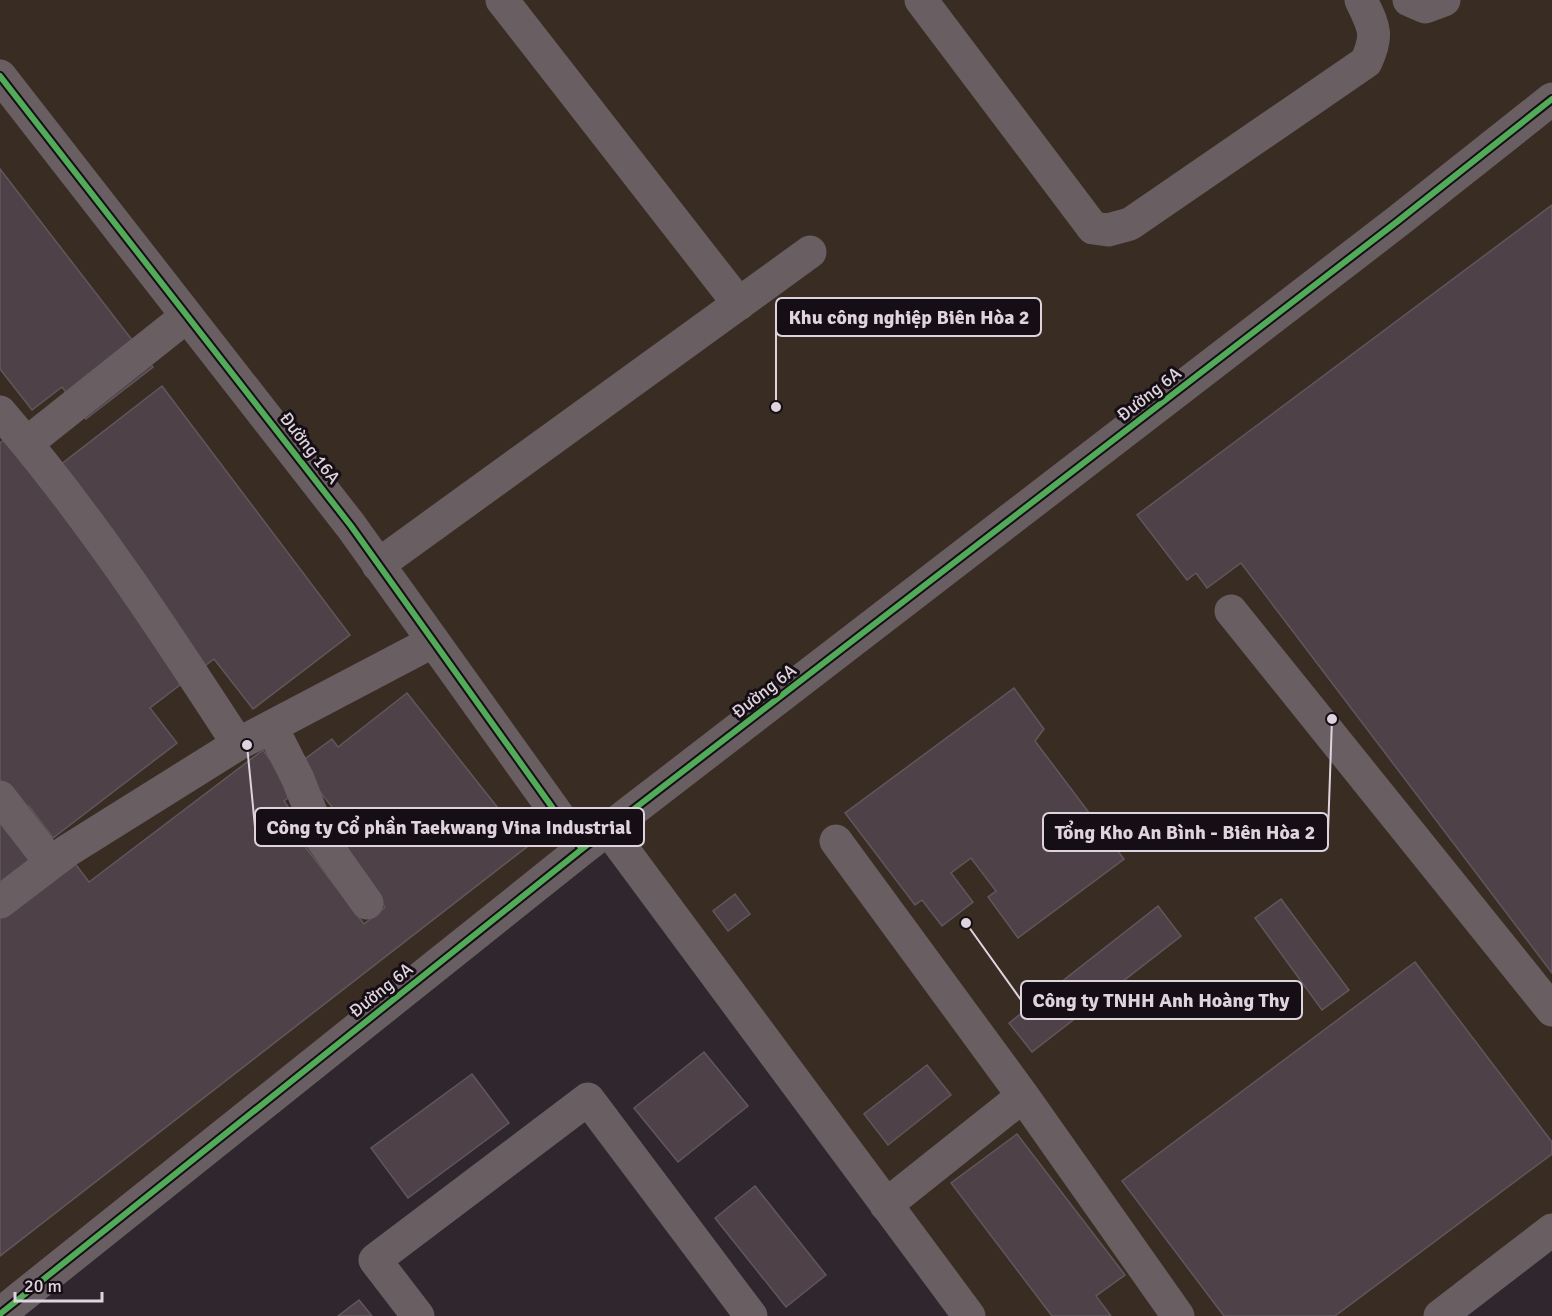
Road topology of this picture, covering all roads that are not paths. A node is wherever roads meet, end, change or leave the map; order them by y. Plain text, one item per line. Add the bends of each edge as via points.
1 (502, 0) edge
2 (921, 0) edge
3 (1361, 0) edge
4 (1409, 0) edge
5 (1444, 0) edge
6 (0, 76) edge
7 (1552, 99) edge
8 (810, 252) dead end
9 (739, 304) junction
10 (187, 316) junction
11 (0, 412) edge
12 (27, 443) junction
13 (378, 565) junction
14 (1231, 611) dead end
15 (432, 642) junction
16 (272, 728) junction
17 (238, 744) junction
18 (0, 797) edge
19 (608, 829) junction
20 (836, 841) dead end
21 (582, 849) junction
22 (51, 863) junction
23 (0, 902) edge
24 (367, 903) dead end
25 (1552, 1010) edge
26 (1023, 1096) junction
27 (886, 1205) junction
28 (1547, 1244) edge
29 (0, 1314) edge
30 (418, 1316) edge
31 (751, 1316) edge
32 (969, 1316) edge
33 (1178, 1316) edge
34 (1440, 1316) edge

1 - 9 street
2 - 3 street via 1093,228 1108,230 1130,224 1366,62 1375,43 1374,26
4 - 5 street via 1425,7
6 - 10 street, Đường 16A
7 - 19 street, Đường 6A
8 - 9 street
9 - 13 street
10 - 12 street
10 - 13 street, Đường 16A
11 - 12 street
12 - 17 street via 146,602
13 - 15 street, Đường 16A
14 - 25 street
15 - 16 street
15 - 21 street, Đường 16A
16 - 17 street
16 - 24 street via 321,838
17 - 22 street
18 - 22 street
19 - 21 street, Đường 6A
19 - 27 street
20 - 26 street
21 - 29 street, Đường 6A
22 - 23 street
26 - 27 street
26 - 33 street
27 - 32 street
28 - 34 street
30 - 31 street via 375,1260 588,1099

